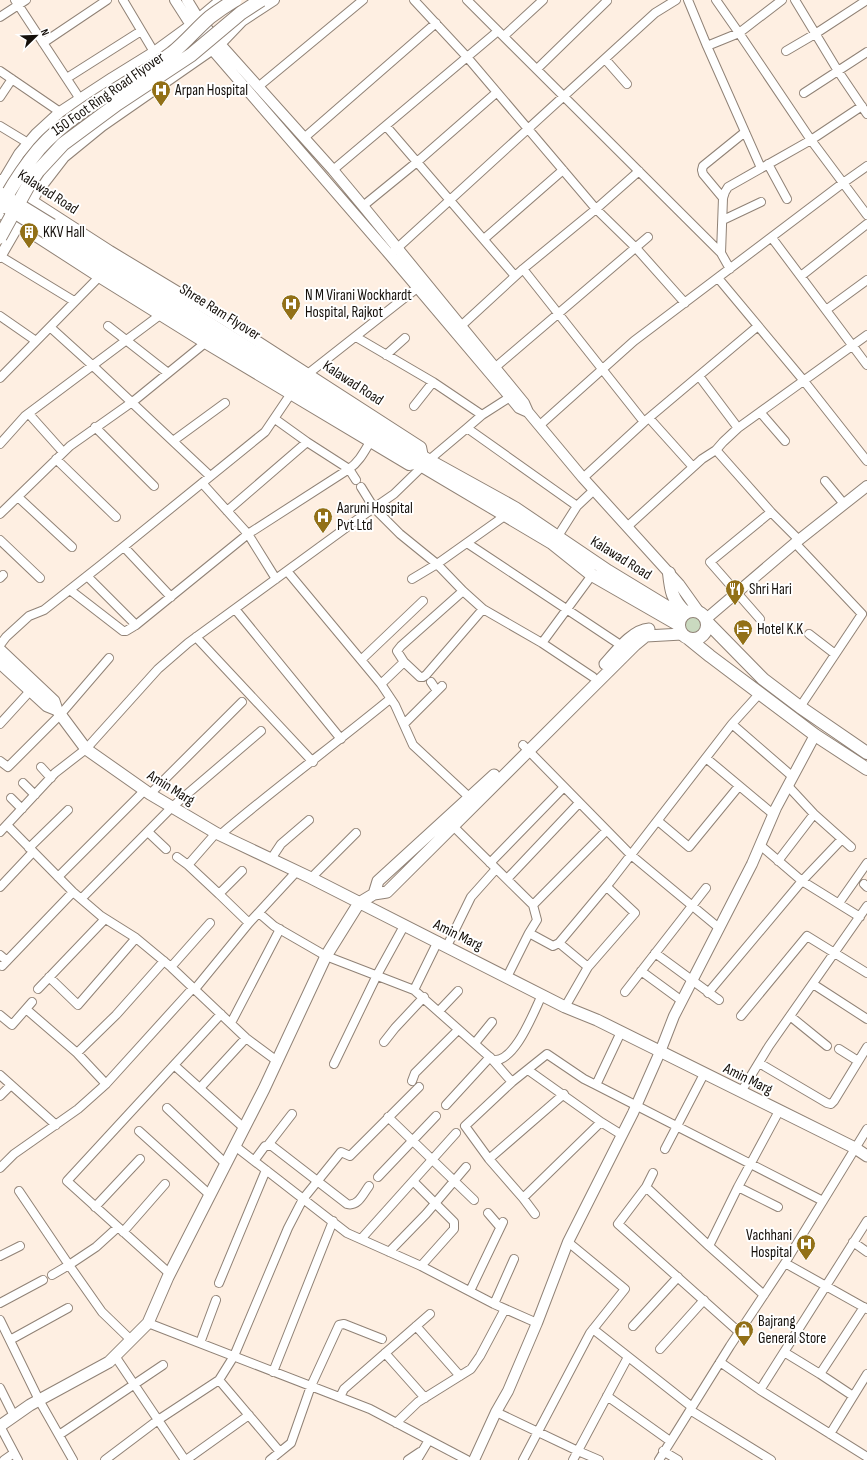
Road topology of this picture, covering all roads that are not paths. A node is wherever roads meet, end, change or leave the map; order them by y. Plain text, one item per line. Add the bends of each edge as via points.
1 (26, 0) edge
2 (107, 0) edge
3 (123, 0) edge
4 (175, 0) edge
5 (187, 0) edge
6 (221, 0) edge
7 (235, 0) edge
8 (261, 0) edge
9 (274, 0) edge
10 (363, 0) edge
11 (414, 0) edge
12 (543, 0) edge
13 (607, 0) edge
14 (676, 0) edge
15 (688, 0) edge
16 (716, 0) edge
17 (782, 0) edge
18 (795, 0) edge
19 (867, 0) edge
20 (470, 1) edge
21 (16, 3) edge
22 (0, 17) edge
23 (195, 22) junction
24 (436, 24) junction
25 (141, 31) junction
26 (739, 33) junction
27 (501, 34) junction
28 (815, 34) junction
29 (43, 43) junction
30 (216, 46) junction
31 (707, 46) junction
32 (786, 51) dead end
33 (154, 52) junction
34 (867, 52) edge
35 (467, 57) junction
36 (605, 59) junction
37 (537, 69) junction
38 (0, 71) edge
39 (838, 71) junction
40 (67, 78) junction
41 (12, 79) junction
42 (628, 84) dead end
43 (258, 87) junction
44 (496, 92) junction
45 (804, 93) dead end
46 (564, 96) junction
47 (0, 97) edge
48 (80, 99) junction
49 (865, 109) edge
50 (60, 112) junction
51 (0, 126) edge
52 (386, 126) junction
53 (529, 129) junction
54 (745, 132) junction
55 (304, 138) junction
56 (811, 140) junction
57 (28, 143) junction
58 (417, 162) junction
59 (764, 166) junction
60 (867, 166) edge
61 (333, 170) junction
62 (563, 170) junction
63 (639, 171) junction
64 (843, 183) junction
65 (1, 185) edge
66 (724, 198) junction
67 (787, 199) dead end
68 (32, 200) junction
69 (450, 200) junction
70 (761, 202) dead end
71 (0, 203) edge
72 (363, 206) junction
73 (0, 208) edge
74 (596, 209) junction
75 (0, 213) edge
76 (867, 215) edge
77 (723, 220) junction
78 (20, 224) junction
79 (867, 224) edge
80 (0, 237) edge
81 (648, 237) dead end
82 (772, 238) junction
83 (484, 239) junction
84 (636, 248) junction
85 (394, 251) junction
86 (721, 253) junction
87 (0, 256) edge
88 (523, 268) junction
89 (730, 269) junction
90 (515, 276) junction
91 (801, 276) junction
92 (99, 277) junction
93 (718, 278) junction
94 (867, 280) edge
95 (417, 288) junction
96 (74, 302) junction
97 (685, 303) junction
98 (826, 310) junction
99 (559, 314) junction
100 (160, 315) junction
101 (0, 316) edge
102 (108, 326) dead end
103 (461, 326) junction
104 (758, 326) junction
105 (50, 327) junction
106 (867, 335) edge
107 (356, 337) junction
108 (405, 338) dead end
109 (126, 339) junction
110 (36, 341) junction
111 (205, 342) junction
112 (853, 345) junction
113 (386, 355) junction
114 (92, 365) junction
115 (867, 365) edge
116 (602, 369) junction
117 (492, 370) junction
118 (168, 373) junction
119 (309, 373) junction
120 (699, 376) junction
121 (0, 378) edge
122 (804, 380) junction
123 (433, 382) junction
124 (290, 395) junction
125 (510, 397) junction
126 (131, 402) junction
127 (225, 404) dead end
128 (414, 406) dead end
129 (528, 412) junction
130 (760, 412) junction
131 (29, 414) junction
132 (482, 415) junction
133 (275, 419) junction
134 (647, 420) junction
135 (540, 425) junction
136 (96, 428) junction
137 (467, 428) junction
138 (738, 428) junction
139 (172, 441) junction
140 (785, 441) dead end
141 (307, 442) junction
142 (370, 442) junction
143 (0, 444) edge
144 (716, 450) junction
145 (64, 452) junction
146 (56, 459) junction
147 (419, 459) junction
148 (867, 461) edge
149 (693, 467) junction
150 (349, 469) junction
151 (210, 476) junction
152 (583, 478) junction
153 (356, 480) dead end
154 (825, 481) dead end
155 (202, 483) junction
156 (154, 486) dead end
157 (867, 486) edge
158 (361, 487) dead end
159 (594, 490) junction
160 (18, 497) junction
161 (844, 504) junction
162 (577, 506) junction
163 (374, 508) junction
164 (227, 510) junction
165 (771, 512) junction
166 (0, 514) edge
167 (506, 515) junction
168 (116, 517) dead end
169 (628, 526) junction
170 (248, 534) junction
171 (558, 536) junction
172 (0, 540) edge
173 (797, 541) junction
174 (467, 543) junction
175 (72, 547) dead end
176 (124, 547) junction
177 (437, 564) junction
178 (287, 571) junction
179 (669, 573) junction
180 (592, 575) junction
181 (87, 576) junction
182 (40, 578) dead end
183 (276, 579) junction
184 (412, 579) dead end
185 (70, 590) junction
186 (463, 591) junction
187 (737, 593) junction
188 (171, 597) junction
189 (423, 601) dead end
190 (235, 609) junction
191 (484, 609) junction
192 (566, 609) junction
193 (704, 618) junction
194 (760, 619) dead end
195 (136, 625) junction
196 (683, 626) junction
197 (809, 634) dead end
198 (196, 637) junction
199 (723, 639) junction
200 (542, 643) junction
201 (0, 644) edge
202 (622, 646) junction
203 (0, 650) edge
204 (835, 654) junction
205 (710, 656) junction
206 (109, 658) dead end
207 (361, 660) junction
208 (404, 662) junction
209 (0, 663) edge
210 (593, 677) junction
211 (431, 682) dead end
212 (381, 684) junction
213 (31, 690) junction
214 (760, 693) junction
215 (390, 699) junction
216 (242, 702) dead end
217 (800, 707) junction
218 (59, 712) junction
219 (0, 724) edge
220 (404, 724) junction
221 (732, 724) junction
222 (261, 731) dead end
223 (815, 735) junction
224 (342, 739) junction
225 (526, 747) junction
226 (86, 748) junction
227 (867, 753) edge
228 (706, 758) junction
229 (0, 761) edge
230 (313, 762) junction
231 (41, 767) dead end
232 (867, 769) edge
233 (50, 777) junction
234 (790, 782) junction
235 (23, 783) dead end
236 (739, 786) junction
237 (564, 787) junction
238 (147, 792) junction
239 (31, 797) junction
240 (469, 797) junction
241 (11, 798) dead end
242 (579, 803) junction
243 (172, 807) junction
244 (21, 808) junction
245 (68, 810) dead end
246 (773, 814) junction
247 (814, 814) junction
248 (310, 820) dead end
249 (658, 821) junction
250 (455, 828) dead end
251 (2, 829) edge
252 (606, 831) junction
253 (148, 832) junction
254 (356, 833) dead end
255 (218, 834) junction
256 (842, 839) junction
257 (760, 845) junction
258 (851, 847) dead end
259 (166, 849) dead end
260 (31, 850) junction
261 (631, 855) junction
262 (177, 857) dead end
263 (271, 859) junction
264 (778, 861) junction
265 (867, 863) edge
266 (188, 865) junction
267 (493, 866) junction
268 (242, 871) dead end
269 (297, 872) junction
270 (58, 877) junction
271 (311, 878) junction
272 (507, 879) junction
273 (802, 882) junction
274 (0, 887) edge
275 (607, 887) junction
276 (706, 888) dead end
277 (73, 892) junction
278 (219, 894) junction
279 (374, 894) junction
280 (81, 899) junction
281 (359, 903) junction
282 (839, 903) junction
283 (533, 904) junction
284 (691, 905) junction
285 (867, 906) edge
286 (260, 913) junction
287 (860, 917) junction
288 (105, 918) junction
289 (210, 923) dead end
290 (249, 923) junction
291 (404, 926) junction
292 (719, 928) junction
293 (280, 929) junction
294 (529, 933) junction
295 (136, 938) junction
296 (442, 943) junction
297 (558, 943) junction
298 (655, 953) junction
299 (835, 953) junction
300 (0, 954) edge
301 (326, 956) junction
302 (164, 961) junction
303 (171, 967) junction
304 (588, 967) junction
305 (641, 971) junction
306 (866, 971) edge
307 (377, 975) junction
308 (507, 976) junction
309 (49, 977) junction
310 (693, 981) junction
311 (813, 984) junction
312 (194, 988) junction
313 (38, 989) dead end
314 (414, 990) junction
315 (458, 990) dead end
316 (625, 992) dead end
317 (708, 993) junction
318 (542, 995) junction
319 (424, 997) junction
320 (719, 1000) dead end
321 (682, 1001) junction
322 (565, 1006) junction
323 (438, 1011) junction
324 (221, 1014) junction
325 (0, 1015) edge
326 (741, 1016) dead end
327 (790, 1016) junction
328 (867, 1019) edge
329 (492, 1022) dead end
330 (231, 1023) junction
331 (458, 1030) junction
332 (621, 1032) junction
333 (246, 1038) junction
334 (384, 1042) dead end
335 (475, 1043) junction
336 (827, 1046) dead end
337 (867, 1047) edge
338 (839, 1049) dead end
339 (660, 1052) junction
340 (77, 1054) junction
341 (490, 1057) junction
342 (277, 1061) junction
343 (858, 1061) junction
344 (759, 1063) junction
345 (334, 1064) dead end
346 (174, 1065) junction
347 (528, 1070) junction
348 (704, 1074) junction
349 (0, 1075) edge
350 (412, 1080) dead end
351 (512, 1082) junction
352 (106, 1084) junction
353 (11, 1085) junction
354 (596, 1085) junction
355 (419, 1087) dead end
356 (200, 1088) junction
357 (741, 1092) junction
358 (564, 1094) junction
359 (0, 1096) edge
360 (446, 1105) dead end
361 (636, 1106) junction
362 (167, 1108) dead end
363 (779, 1111) junction
364 (292, 1114) dead end
365 (436, 1116) dead end
366 (388, 1117) junction
367 (601, 1122) junction
368 (56, 1125) junction
369 (677, 1127) junction
370 (244, 1128) junction
371 (867, 1129) edge
372 (139, 1131) dead end
373 (456, 1133) dead end
374 (622, 1135) junction
375 (412, 1140) junction
376 (268, 1145) junction
377 (235, 1146) junction
378 (855, 1148) junction
379 (665, 1149) dead end
380 (867, 1156) edge
381 (140, 1158) dead end
382 (432, 1159) junction
383 (489, 1159) junction
384 (254, 1161) junction
385 (226, 1164) junction
386 (751, 1164) junction
387 (466, 1167) dead end
388 (0, 1168) edge
389 (266, 1170) junction
390 (653, 1173) dead end
391 (378, 1177) dead end
392 (318, 1180) junction
393 (412, 1181) junction
394 (454, 1181) junction
395 (165, 1184) dead end
396 (368, 1186) dead end
397 (646, 1187) junction
398 (738, 1187) junction
399 (19, 1191) dead end
400 (210, 1195) junction
401 (523, 1198) junction
402 (303, 1199) junction
403 (474, 1200) dead end
404 (823, 1201) junction
405 (435, 1203) junction
406 (95, 1206) junction
407 (778, 1208) dead end
408 (488, 1213) dead end
409 (535, 1214) dead end
410 (867, 1220) edge
411 (333, 1222) junction
412 (121, 1230) junction
413 (361, 1239) junction
414 (568, 1242) junction
415 (853, 1242) junction
416 (20, 1246) dead end
417 (709, 1246) junction
418 (389, 1252) junction
419 (867, 1252) edge
420 (0, 1256) edge
421 (514, 1259) dead end
422 (785, 1263) junction
423 (69, 1265) junction
424 (421, 1266) junction
425 (170, 1274) junction
426 (52, 1275) dead end
427 (678, 1277) junction
428 (43, 1280) dead end
429 (219, 1283) dead end
430 (826, 1285) junction
431 (470, 1291) junction
432 (764, 1295) junction
433 (216, 1300) dead end
434 (704, 1300) junction
435 (0, 1303) edge
436 (494, 1304) junction
437 (68, 1308) dead end
438 (866, 1308) edge
439 (504, 1309) junction
440 (430, 1314) dead end
441 (0, 1320) edge
442 (148, 1323) junction
443 (537, 1323) junction
444 (416, 1326) junction
445 (633, 1326) dead end
446 (593, 1329) junction
447 (739, 1332) junction
448 (382, 1339) dead end
449 (10, 1340) junction
450 (131, 1340) junction
451 (200, 1343) junction
452 (660, 1349) dead end
453 (784, 1352) junction
454 (385, 1353) junction
455 (115, 1356) junction
456 (234, 1356) junction
457 (628, 1357) junction
458 (720, 1362) junction
459 (163, 1365) dead end
460 (273, 1372) junction
461 (820, 1374) junction
462 (867, 1374) edge
463 (460, 1376) junction
464 (219, 1380) junction
465 (134, 1384) junction
466 (310, 1386) junction
467 (0, 1388) edge
468 (760, 1390) junction
469 (607, 1396) junction
470 (853, 1396) junction
471 (340, 1398) junction
472 (425, 1398) junction
473 (39, 1400) junction
474 (691, 1408) junction
475 (496, 1412) junction
476 (249, 1415) junction
477 (14, 1416) junction
478 (158, 1420) junction
479 (396, 1423) junction
480 (0, 1426) edge
481 (538, 1432) junction
482 (830, 1434) junction
483 (59, 1435) junction
484 (429, 1440) junction
485 (670, 1441) junction
486 (422, 1451) junction
487 (578, 1451) junction
488 (663, 1451) junction
489 (280, 1452) junction
490 (16, 1456) edge
491 (867, 1457) edge
492 (4, 1460) edge
493 (73, 1460) edge
494 (105, 1460) edge
495 (186, 1460) edge
496 (270, 1460) edge
497 (408, 1460) edge
498 (417, 1460) edge
499 (467, 1460) edge
500 (474, 1460) edge
501 (523, 1460) edge
502 (573, 1460) edge
503 (599, 1460) edge
504 (659, 1460) edge
505 (678, 1460) edge
506 (771, 1460) edge

1 - 21 street
2 - 29 street
3 - 25 street
4 - 23 street
5 - 23 street
6 - 23 street
7 - 73 highway, 150 Foot Ring Road Flyover, bridge via 209,18 172,53 62,128 39,149 10,189
8 - 80 highway, 150 Foot Ring Road Flyover, bridge via 241,13 191,55 117,104 63,144 38,171
9 - 30 street via 242,21
10 - 43 street
11 - 24 street
12 - 27 street
13 - 37 street
14 - 36 street via 655,13
15 - 31 street
16 - 26 street
17 - 26 street
18 - 28 street
19 - 28 street
20 - 27 street
21 - 22 street
21 - 29 street
23 - 30 street
23 - 33 street
24 - 35 street
24 - 55 street
25 - 33 street
25 - 40 street
26 - 31 street
26 - 56 street
27 - 35 street
27 - 37 street
28 - 32 street
28 - 39 street
29 - 40 street
30 - 43 street
30 - 68 street via 102,126 64,157
30 - 85 street
31 - 54 street
33 - 48 street
34 - 39 street
35 - 44 street
35 - 52 street
36 - 42 street
36 - 46 street
37 - 46 street
38 - 41 street
39 - 45 street
39 - 49 street
40 - 48 street
41 - 47 street
41 - 50 street
43 - 55 street
44 - 53 street
44 - 58 street
46 - 53 street
46 - 63 street
48 - 50 street
49 - 56 street
50 - 57 street
51 - 57 street
52 - 58 street
52 - 61 street
53 - 62 street
53 - 69 street
54 - 59 street
54 - 66 street via 703,166 703,174
55 - 61 street
56 - 59 street
56 - 64 street
57 - 65 street
58 - 69 street
58 - 72 street
59 - 66 street via 728,187
59 - 67 street
60 - 64 street
61 - 72 street
62 - 74 street
62 - 83 street
63 - 74 street
63 - 86 street
64 - 76 street
64 - 82 street
65 - 68 street, Kalawad Road
65 - 147 main road, Shree Ram Flyover, bridge
66 - 77 street
68 - 78 street
68 - 119 street, Kalawad Road
69 - 83 street
69 - 85 street
70 - 77 street
71 - 147 main road, Shree Ram Flyover, bridge via 243,357
72 - 85 street
74 - 84 street
74 - 88 street
75 - 78 street, Kalawad Road
77 - 86 street
78 - 87 street
78 - 92 street, Kalawad Road
79 - 91 street
81 - 84 street
82 - 89 street
82 - 91 street
83 - 90 street
84 - 97 street
84 - 99 street
85 - 95 street
85 - 103 street
86 - 89 street
87 - 96 street
88 - 90 street
88 - 99 street
89 - 93 street
90 - 103 street
91 - 98 street
92 - 96 street
92 - 100 street, Kalawad Road
93 - 97 street
93 - 104 street
94 - 98 street
95 - 107 street
95 - 117 street
96 - 105 street
97 - 116 street
98 - 112 street
99 - 116 street
99 - 117 street
100 - 109 street
100 - 111 street, Kalawad Road
101 - 110 street
102 - 109 street
103 - 117 street
104 - 120 street
104 - 122 street
105 - 110 street
105 - 114 street
106 - 112 street
107 - 113 street
107 - 119 street
108 - 113 street
109 - 114 street
109 - 118 street
110 - 121 street
111 - 118 street
111 - 124 street, Kalawad Road
112 - 115 street
112 - 122 street
113 - 123 street
114 - 126 street
114 - 131 street
116 - 134 street
116 - 135 street
117 - 125 street
117 - 129 street via 524,403
118 - 126 street
119 - 147 street, Kalawad Road via 421,447
120 - 134 street
120 - 138 street
122 - 130 street
122 - 148 street
123 - 128 street
123 - 132 street
124 - 133 street
124 - 142 street, Kalawad Road
125 - 129 street via 519,408
125 - 132 street
126 - 136 street
126 - 139 street
127 - 139 street
129 - 135 street
130 - 138 street
130 - 140 street
131 - 143 street
131 - 145 street
132 - 137 street
133 - 141 street
133 - 151 street via 265,432
134 - 149 street
134 - 152 street
135 - 152 street
136 - 145 street
136 - 156 street
137 - 147 street
137 - 162 street
138 - 144 street
139 - 151 street
141 - 150 street
141 - 164 street
142 - 147 street, Kalawad Road via 409,465
142 - 150 street via 355,465
144 - 149 street
144 - 165 street
145 - 146 street
146 - 160 street
146 - 168 street
147 - 163 street via 394,494
147 - 167 main road, Kalawad Road
147 - 171 main road, Kalawad Road via 515,508
149 - 169 street
150 - 153 street
150 - 170 street
151 - 155 street
152 - 159 street
154 - 161 street
155 - 164 street
155 - 176 street
157 - 161 street
158 - 163 street
159 - 162 street
159 - 169 street
160 - 166 street
160 - 175 street
161 - 173 street
162 - 171 street
163 - 177 street via 400,534
163 - 178 street
164 - 170 street
165 - 173 street
165 - 187 street via 710,562
167 - 174 street
167 - 180 main road, Kalawad Road via 552,543
169 - 179 street
170 - 183 street
170 - 188 street
171 - 196 main road, Kalawad Road
172 - 182 street
173 - 187 street
173 - 204 street via 862,614
174 - 177 street
174 - 192 street
176 - 181 street
176 - 188 street
177 - 184 street
177 - 186 street
178 - 183 street
178 - 207 street
179 - 193 street
179 - 196 main road via 672,593
180 - 192 street
180 - 196 main road, Kalawad Road
181 - 185 street
181 - 195 street
183 - 190 street
185 - 195 street via 123,631
185 - 201 street via 44,610 29,616
186 - 191 street
186 - 208 street via 401,646 398,651
187 - 193 street
187 - 194 street
188 - 195 street
189 - 207 street
190 - 198 street
190 - 224 street
191 - 200 street
191 - 208 street via 423,677
192 - 200 street
192 - 202 street
193 - 196 main road via 695,611
193 - 196 main road via 706,633 699,639
193 - 199 main road
196 - 202 main road via 645,630
196 - 205 main road, Kalawad Road
196 - 225 main road via 646,636
197 - 204 street
198 - 226 street via 158,669
198 - 230 street
199 - 205 main road
199 - 217 main road via 763,680
200 - 210 street
202 - 210 main road
203 - 218 main road, Amin Marg via 54,700
204 - 217 street
205 - 214 main road, Kalawad Road
206 - 218 street
207 - 212 street
208 - 212 street
209 - 213 main road, Amin Marg
210 - 225 main road
211 - 220 street via 440,688
212 - 215 street
213 - 218 main road, Amin Marg via 47,706
213 - 219 street
214 - 221 street
214 - 223 main road, Kalawad Road
215 - 220 street
215 - 224 street
216 - 238 street
217 - 227 main road
218 - 226 main road, Amin Marg
218 - 229 street via 8,768
220 - 240 street via 413,745
221 - 228 street
221 - 234 street
222 - 243 street
223 - 232 main road, Kalawad Road
223 - 234 street
224 - 230 street
225 - 237 street
225 - 240 main road
225 - 279 main road via 387,892
226 - 233 street
226 - 238 main road, Amin Marg
228 - 236 street
228 - 249 street
230 - 255 street
231 - 233 street
233 - 239 street
234 - 246 street
234 - 247 street
235 - 239 street
236 - 246 street
236 - 249 street via 689,848
237 - 242 street
237 - 267 street
238 - 243 main road, Amin Marg
238 - 270 street
239 - 244 street
240 - 279 main road via 378,881
241 - 244 street
242 - 252 street
242 - 272 street
243 - 253 street
243 - 255 main road, Amin Marg
244 - 251 street
245 - 260 street
246 - 257 street
247 - 256 street
247 - 264 street
248 - 263 street via 285,840
249 - 261 street
250 - 267 street
251 - 260 street
252 - 261 street
252 - 283 street
253 - 259 street
253 - 280 street
254 - 271 street
255 - 263 main road, Amin Marg
255 - 266 street
256 - 258 street
256 - 273 street
257 - 264 street
257 - 292 street
260 - 270 street
260 - 274 street
261 - 275 street
261 - 284 street
262 - 266 street
263 - 269 main road, Amin Marg
264 - 273 street
265 - 282 street
266 - 278 street
267 - 272 street
267 - 296 street
268 - 278 street
269 - 271 main road, Amin Marg
269 - 286 street
270 - 277 street
271 - 281 main road, Amin Marg
272 - 283 street
273 - 282 street
273 - 317 street
275 - 297 street
275 - 304 street via 635,914
276 - 284 street
277 - 280 street
277 - 300 street via 5,964
278 - 290 street
279 - 281 main road
280 - 288 street
281 - 291 main road, Amin Marg
281 - 301 main road
282 - 287 street
283 - 294 street via 537,920
284 - 292 street
284 - 298 street
285 - 287 street
286 - 290 street
286 - 293 street
287 - 299 street
288 - 295 street
288 - 309 street
289 - 303 street
290 - 312 street
291 - 296 main road, Amin Marg
291 - 307 street
292 - 310 street
293 - 301 street
293 - 330 street
294 - 297 street via 549,945
294 - 308 street
295 - 302 street
295 - 309 street via 78,1004
296 - 308 main road, Amin Marg
296 - 314 street
297 - 304 street
298 - 305 street
298 - 310 street
299 - 306 street
299 - 311 street
299 - 326 street via 807,936
301 - 307 street
301 - 342 main road
302 - 303 street
302 - 340 street
303 - 312 street
304 - 322 street
305 - 316 street
305 - 321 street
307 - 314 street
307 - 345 street
308 - 318 main road, Amin Marg
309 - 313 street
310 - 317 street
310 - 321 street
311 - 327 street
311 - 328 street
312 - 324 street
312 - 352 street
314 - 319 street
315 - 323 street
317 - 320 street
318 - 322 main road, Amin Marg
318 - 341 street via 525,1031 512,1050 498,1060
319 - 323 street
319 - 334 street
321 - 339 street
322 - 332 main road, Amin Marg
323 - 331 street
324 - 330 street
324 - 346 street
325 - 340 street via 12,1025 29,1006
327 - 336 street
327 - 344 street
329 - 335 street
330 - 333 street
331 - 335 street
331 - 350 street via 415,1073
332 - 339 main road, Amin Marg
332 - 354 street
333 - 342 street
333 - 356 street
335 - 341 street
337 - 343 street
338 - 343 street
339 - 348 main road, Amin Marg
339 - 361 street
340 - 352 street
341 - 351 street
341 - 360 street
342 - 370 main road
343 - 344 street via 831,1104
344 - 357 street
346 - 356 street
346 - 406 street via 67,1181
347 - 351 street
347 - 354 street via 547,1054
347 - 358 street
348 - 357 main road, Amin Marg
348 - 369 street
349 - 353 street
351 - 383 street via 465,1126
352 - 368 street
353 - 359 street
353 - 368 street
354 - 361 street
355 - 366 street
356 - 370 street
357 - 363 main road, Amin Marg
358 - 367 street
358 - 383 street
361 - 369 street
361 - 374 street
362 - 385 street
363 - 378 main road, Amin Marg
363 - 386 street
364 - 376 street
365 - 375 street
366 - 375 street
366 - 392 street via 350,1156 341,1152
367 - 374 street
367 - 401 street
368 - 388 street via 14,1154
369 - 379 street
369 - 386 street
370 - 377 main road
371 - 378 street
372 - 400 street
373 - 382 street
374 - 414 street
375 - 382 street
375 - 391 street
376 - 384 street
376 - 392 street
377 - 384 street
377 - 385 main road
378 - 380 main road, Amin Marg
378 - 404 street
381 - 406 street
382 - 393 street
382 - 394 street
383 - 401 street
384 - 389 street
385 - 400 main road
386 - 398 street
386 - 404 street
387 - 394 street
389 - 402 street
389 - 429 street
390 - 397 street
392 - 396 street via 347,1204 352,1205 356,1204
392 - 402 street
393 - 405 street
393 - 413 street
394 - 403 street
394 - 405 street
395 - 412 street
397 - 417 street
397 - 427 street via 618,1224
398 - 407 street
398 - 417 street
399 - 423 street
400 - 425 main road
401 - 409 street
402 - 411 street
402 - 456 street via 288,1228
404 - 422 street
405 - 418 street
405 - 424 street via 455,1225
406 - 412 street
408 - 431 street via 502,1225
410 - 415 street
411 - 413 street via 347,1233
411 - 460 street
412 - 423 street
412 - 425 street
413 - 418 street
414 - 443 street
414 - 446 street via 625,1289
415 - 419 street
415 - 430 street
416 - 420 street
417 - 432 street
418 - 424 street
421 - 436 street
422 - 430 street
422 - 432 street
423 - 426 street
423 - 450 street via 102,1312
424 - 431 street
425 - 442 main road
427 - 434 street
427 - 445 street
428 - 435 street
430 - 438 street
430 - 453 street
431 - 436 street
432 - 447 street
433 - 451 street
434 - 447 street
434 - 452 street
436 - 439 street
437 - 449 street
438 - 461 street
439 - 443 street
439 - 463 street via 475,1364
440 - 444 street
441 - 449 street
442 - 450 main road
442 - 451 street
443 - 475 street via 508,1391
444 - 454 street
444 - 463 street
446 - 457 street
446 - 481 street
447 - 458 street
448 - 466 street via 344,1324 339,1325
449 - 473 street
450 - 455 main road
451 - 456 street
453 - 461 street
453 - 468 street
454 - 471 street via 344,1389
454 - 472 street
455 - 465 street
455 - 473 main road via 109,1362
456 - 460 street
456 - 464 street
457 - 469 street
457 - 474 street
458 - 468 street
458 - 474 street
459 - 465 street
460 - 466 street
461 - 470 street
462 - 470 street
463 - 472 street
464 - 476 street
464 - 478 street
465 - 478 street
465 - 483 street
466 - 471 street
466 - 489 street via 291,1443
467 - 477 street
468 - 482 street
469 - 485 street
469 - 487 street
470 - 482 street
471 - 479 street
472 - 479 street
473 - 477 main road
473 - 483 street
474 - 485 street
474 - 506 street
475 - 481 street
475 - 500 street
476 - 489 street
476 - 495 street
477 - 480 main road
478 - 494 street
478 - 495 street
479 - 484 street
480 - 490 street
481 - 487 street
481 - 501 street
482 - 491 street
483 - 493 street
484 - 486 street
484 - 499 street
485 - 488 street
486 - 497 street
486 - 498 street
487 - 502 street
487 - 503 street
488 - 504 street
488 - 505 street
489 - 496 street
490 - 492 street

